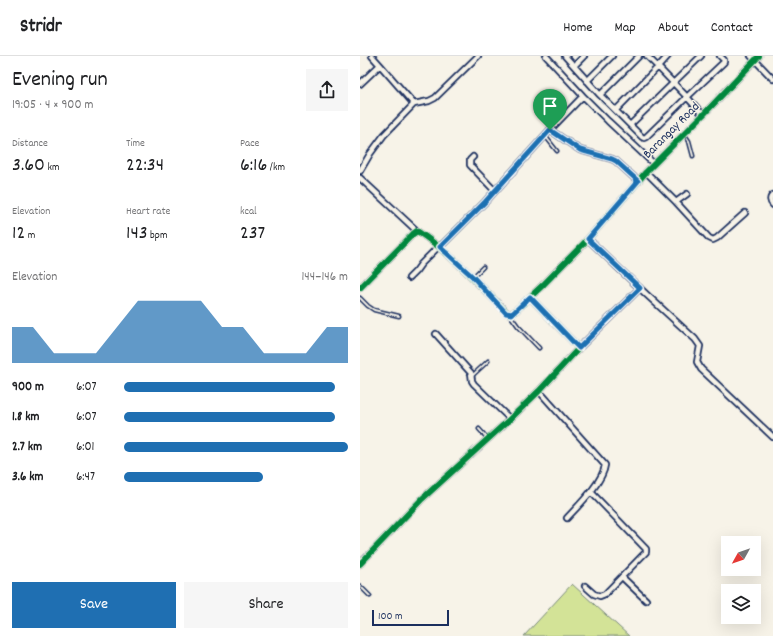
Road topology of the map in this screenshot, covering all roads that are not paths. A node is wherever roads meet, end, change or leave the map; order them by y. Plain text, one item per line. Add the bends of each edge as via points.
1 (372, 56) edge
2 (478, 56) edge
3 (546, 56) edge
4 (565, 56) edge
5 (584, 56) edge
6 (612, 56) edge
7 (639, 56) edge
8 (648, 56) edge
9 (668, 56) edge
10 (701, 56) edge
11 (720, 56) edge
12 (751, 56) edge
13 (759, 56) edge
14 (755, 60) junction
15 (380, 65) junction
16 (574, 66) junction
17 (658, 67) junction
18 (773, 79) edge
19 (587, 81) junction
20 (673, 82) junction
21 (360, 84) edge
22 (600, 95) junction
23 (583, 96) junction
24 (687, 97) junction
25 (414, 104) junction
26 (616, 110) junction
27 (703, 115) junction
28 (630, 125) junction
29 (550, 130) junction
30 (684, 134) junction
31 (545, 136) junction
32 (556, 151) dead end
33 (693, 156) dead end
34 (474, 157) dead end
35 (654, 164) junction
36 (360, 171) edge
37 (646, 172) junction
38 (360, 178) edge
39 (638, 181) junction
40 (495, 191) junction
41 (687, 194) dead end
42 (773, 195) edge
43 (676, 202) junction
44 (773, 205) edge
45 (745, 213) dead end
46 (417, 231) junction
47 (588, 239) junction
48 (439, 246) junction
49 (483, 267) dead end
50 (473, 277) junction
51 (409, 278) dead end
52 (360, 288) edge
53 (640, 288) junction
54 (530, 297) junction
55 (360, 298) edge
56 (510, 314) junction
57 (399, 316) dead end
58 (436, 334) dead end
59 (539, 348) dead end
60 (579, 348) junction
61 (488, 361) dead end
62 (472, 376) junction
63 (539, 391) junction
64 (510, 419) junction
65 (479, 429) dead end
66 (773, 437) edge
67 (488, 439) junction
68 (591, 492) junction
69 (568, 518) dead end
70 (360, 564) edge
71 (622, 577) junction
72 (360, 586) edge
73 (585, 586) dead end
74 (370, 596) dead end
75 (646, 600) dead end

1 - 15 street
2 - 25 street via 435,98
3 - 23 street
4 - 16 street
5 - 16 street
6 - 19 street
7 - 22 street
8 - 17 street
9 - 17 street
10 - 20 street
11 - 24 street via 724,62
12 - 14 street
13 - 14 street, Barangay Road
14 - 18 street
14 - 27 street, Barangay Road
15 - 21 street
15 - 25 street
16 - 19 street
17 - 20 street
17 - 26 street
19 - 22 street
20 - 24 street
20 - 28 street
22 - 26 street
23 - 29 street
23 - 35 street
24 - 27 street
24 - 28 street via 645,138
25 - 36 street via 384,135
26 - 28 street
27 - 30 street, Barangay Road
29 - 31 street
29 - 39 street via 580,150 616,161
30 - 33 lane
30 - 35 street, Barangay Road
31 - 32 lane
31 - 40 street
34 - 40 street via 470,160 470,165
35 - 37 street, Barangay Road
37 - 39 street, Barangay Road
37 - 43 street
38 - 46 street
39 - 47 street, Barangay Road
40 - 48 street
41 - 43 street
42 - 44 street via 770,199
43 - 45 street via 708,238 713,240
46 - 48 street
46 - 52 street
47 - 53 street
47 - 54 street, Barangay Road
48 - 50 street
48 - 51 street
49 - 50 lane
50 - 56 street via 506,313
53 - 60 street
53 - 66 street via 695,338 700,346 697,362 701,369
54 - 56 street, Barangay Road
54 - 60 street
55 - 57 lane via 374,310
56 - 59 lane
58 - 62 street
60 - 63 street
61 - 62 lane
62 - 64 street via 474,384
63 - 64 street
63 - 68 street via 605,465
64 - 67 street
65 - 67 lane
67 - 70 street via 422,499
68 - 69 street
68 - 71 street via 646,549
71 - 73 street via 600,596
71 - 75 street
72 - 74 lane

